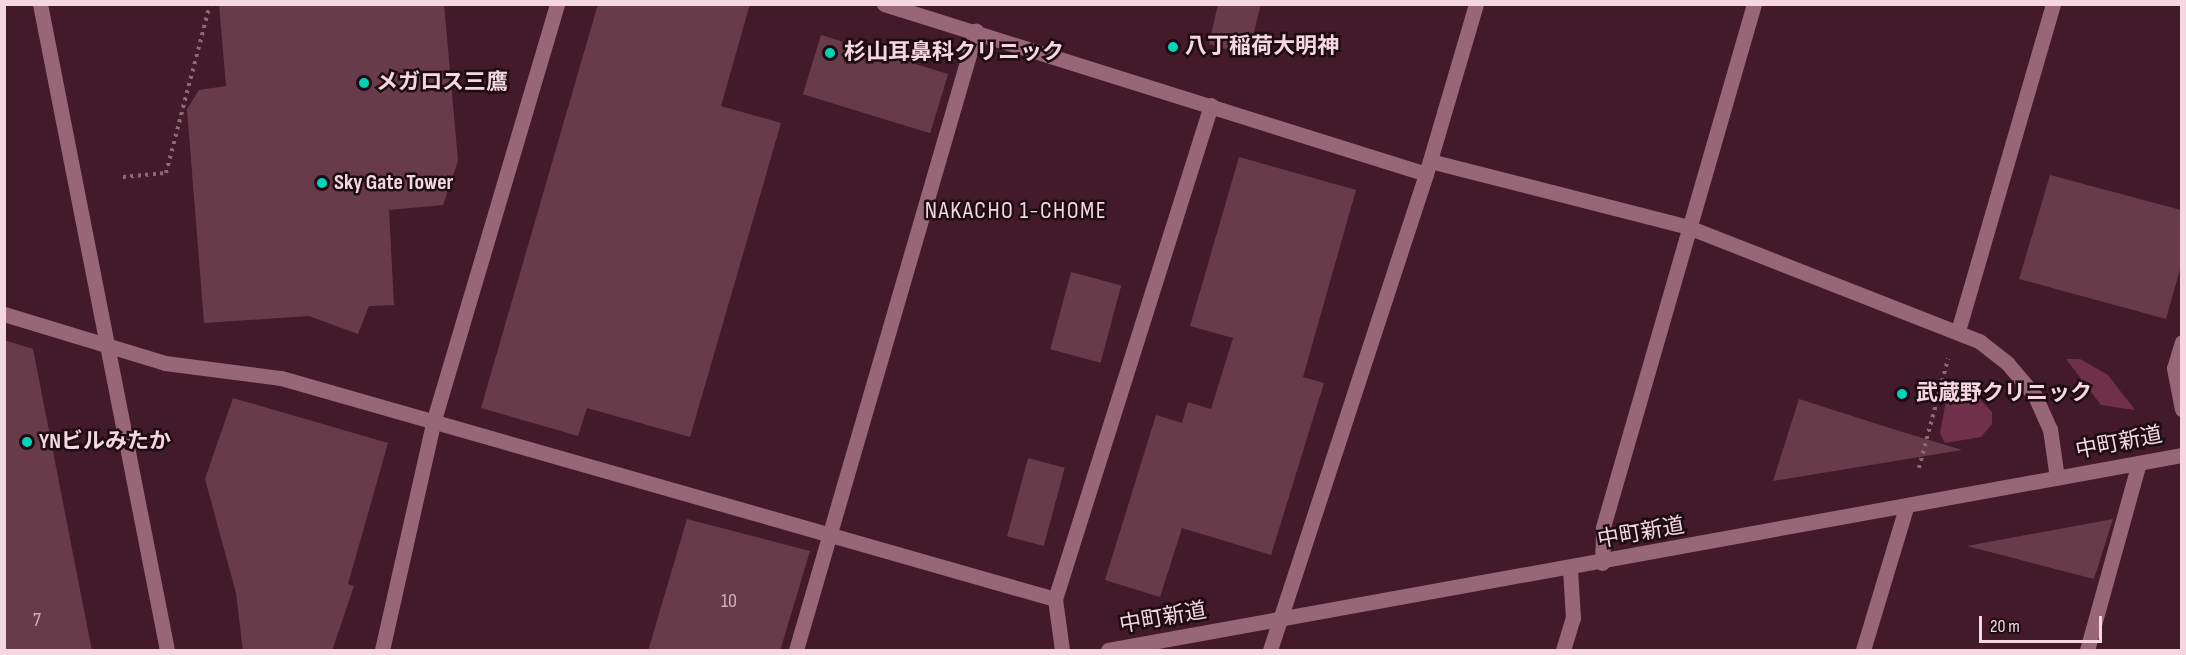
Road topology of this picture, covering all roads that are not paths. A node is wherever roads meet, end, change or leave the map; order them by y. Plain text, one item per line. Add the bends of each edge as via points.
1 (40, 4) edge
2 (557, 4) edge
3 (884, 4) edge
4 (1476, 4) edge
5 (1754, 4) edge
6 (2053, 4) edge
7 (976, 31) junction
8 (1211, 105) junction
9 (1428, 168) junction
10 (1688, 227) junction
11 (4, 315) edge
12 (1958, 331) junction
13 (2181, 342) edge
14 (108, 348) junction
15 (2181, 409) edge
16 (433, 423) junction
17 (2181, 455) edge
18 (2139, 463) junction
19 (2057, 478) junction
20 (1906, 508) junction
21 (829, 532) junction
22 (1602, 563) junction
23 (1570, 568) junction
24 (1055, 599) junction
25 (1281, 622) junction
26 (167, 651) edge
27 (382, 651) edge
28 (796, 651) edge
29 (1062, 651) edge
30 (1108, 651) edge
31 (1270, 651) edge
32 (1563, 651) edge
33 (1863, 651) edge
34 (2087, 651) edge

1 - 14 street
2 - 16 street
3 - 7 street
4 - 9 street
5 - 10 street
6 - 12 street
7 - 8 street
7 - 21 street
8 - 9 street
8 - 24 street
9 - 10 street
9 - 25 street
10 - 12 street
10 - 22 street via 1603,527
11 - 14 street
12 - 19 street via 2008,364 2036,396 2050,429
13 - 15 street via 2174,368
14 - 16 street via 165,363 281,378
14 - 26 street
16 - 21 street
16 - 27 street
17 - 18 street, 中町新道
18 - 19 street, 中町新道
18 - 34 street
19 - 20 street, 中町新道
20 - 22 street, 中町新道
20 - 33 street
21 - 24 street
21 - 28 street
22 - 23 street, 中町新道
23 - 25 street, 中町新道
23 - 32 street via 1573,618
24 - 29 street
25 - 30 street, 中町新道
25 - 31 street

